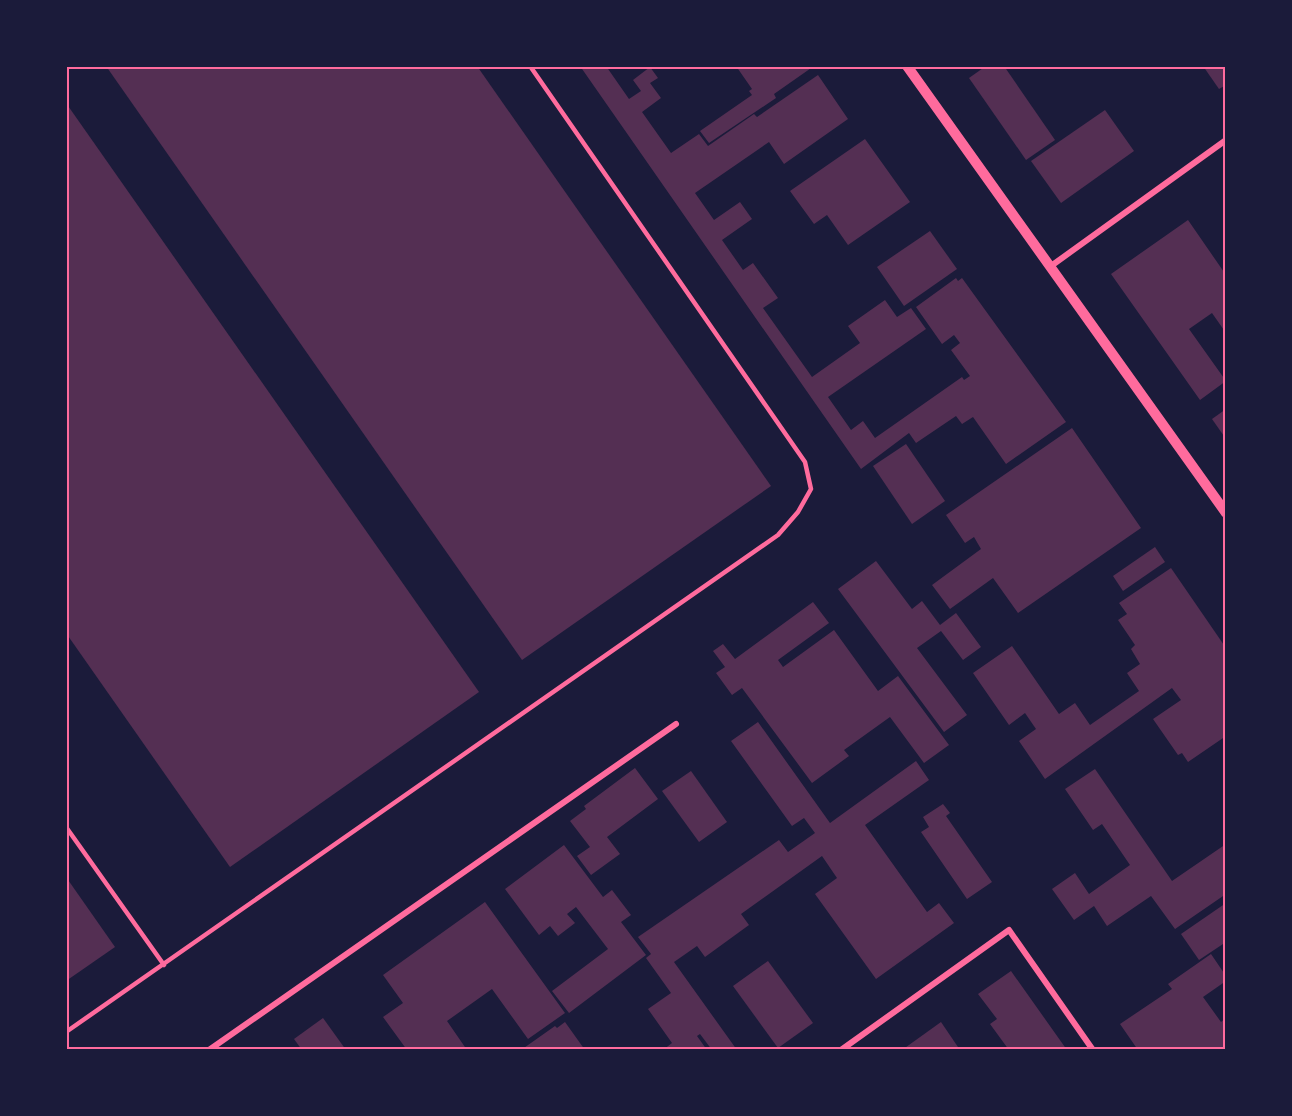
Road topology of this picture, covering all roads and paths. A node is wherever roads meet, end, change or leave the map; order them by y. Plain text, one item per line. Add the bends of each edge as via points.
1 (530, 66) edge
2 (907, 66) edge
3 (1226, 140) edge
4 (1051, 266) junction
5 (1226, 513) edge
6 (676, 724) dead end
7 (66, 827) edge
8 (164, 965) junction
9 (66, 1032) edge
10 (209, 1050) edge
11 (841, 1050) edge
12 (1093, 1050) edge

1 - 8 lane via 805,462 810,489 798,512 778,535
2 - 4 street
3 - 4 street
4 - 5 street
6 - 10 street
7 - 8 lane
8 - 9 lane
11 - 12 street via 1009,930

